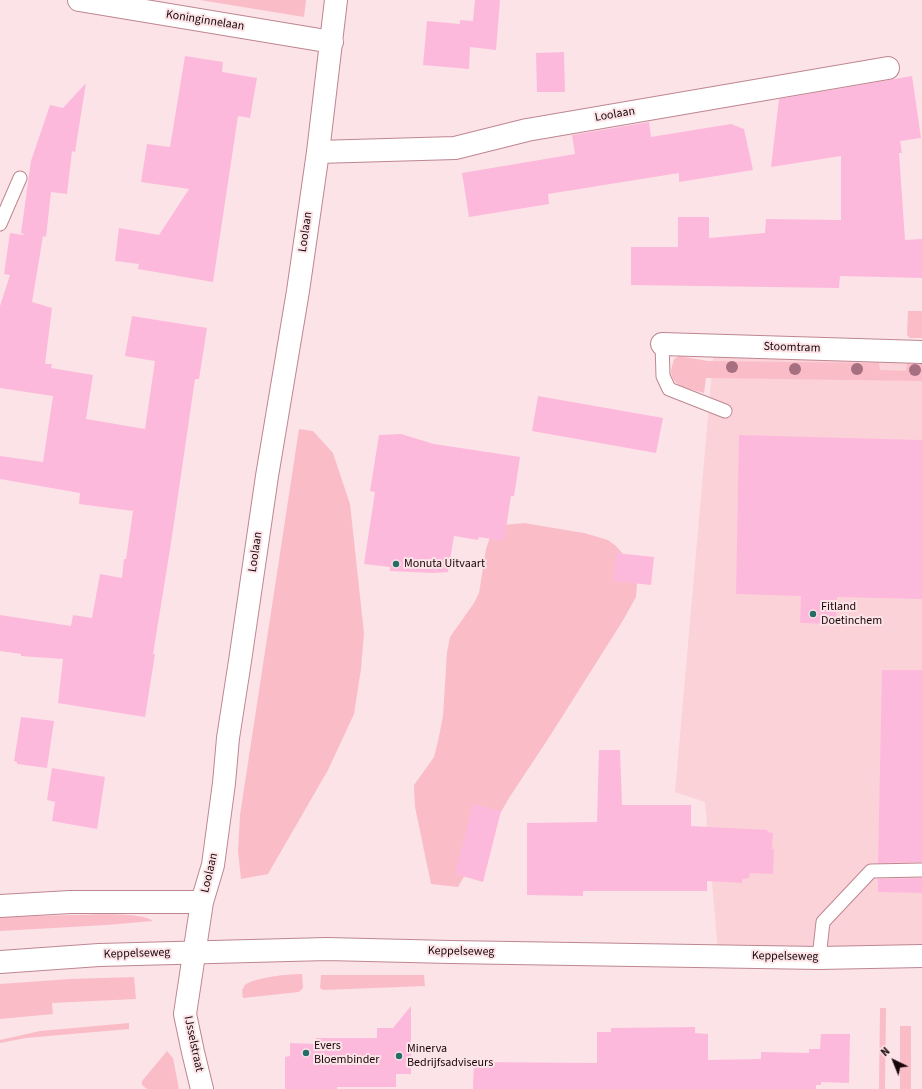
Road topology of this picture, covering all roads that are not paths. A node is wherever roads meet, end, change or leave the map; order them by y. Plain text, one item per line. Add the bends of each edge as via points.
1 (79, 0) edge
2 (336, 0) edge
3 (332, 42) junction
4 (888, 68) dead end
5 (318, 152) junction
6 (20, 178) dead end
7 (0, 224) edge
8 (662, 344) joint
9 (922, 352) edge
10 (725, 411) dead end
11 (922, 870) edge
12 (202, 902) junction
13 (0, 906) edge
14 (194, 952) junction
15 (922, 956) edge
16 (820, 958) junction
17 (0, 962) edge
18 (202, 1089) edge

1 - 3 street, Koninginnelaan
2 - 3 street, Loolaan
3 - 5 street, Loolaan
4 - 5 street, Loolaan via 527,130 455,148
5 - 12 street, Loolaan via 228,738 213,865
6 - 7 lane
8 - 9 street, Stoomtram
8 - 10 lane via 663,376 669,389
11 - 16 lane via 871,871 823,922
12 - 13 street via 70,902
12 - 14 street, Loolaan
14 - 16 street, Keppelseweg via 327,949
14 - 17 street, Keppelseweg
14 - 18 street, IJsselstraat via 185,1014
15 - 16 street, Keppelseweg

